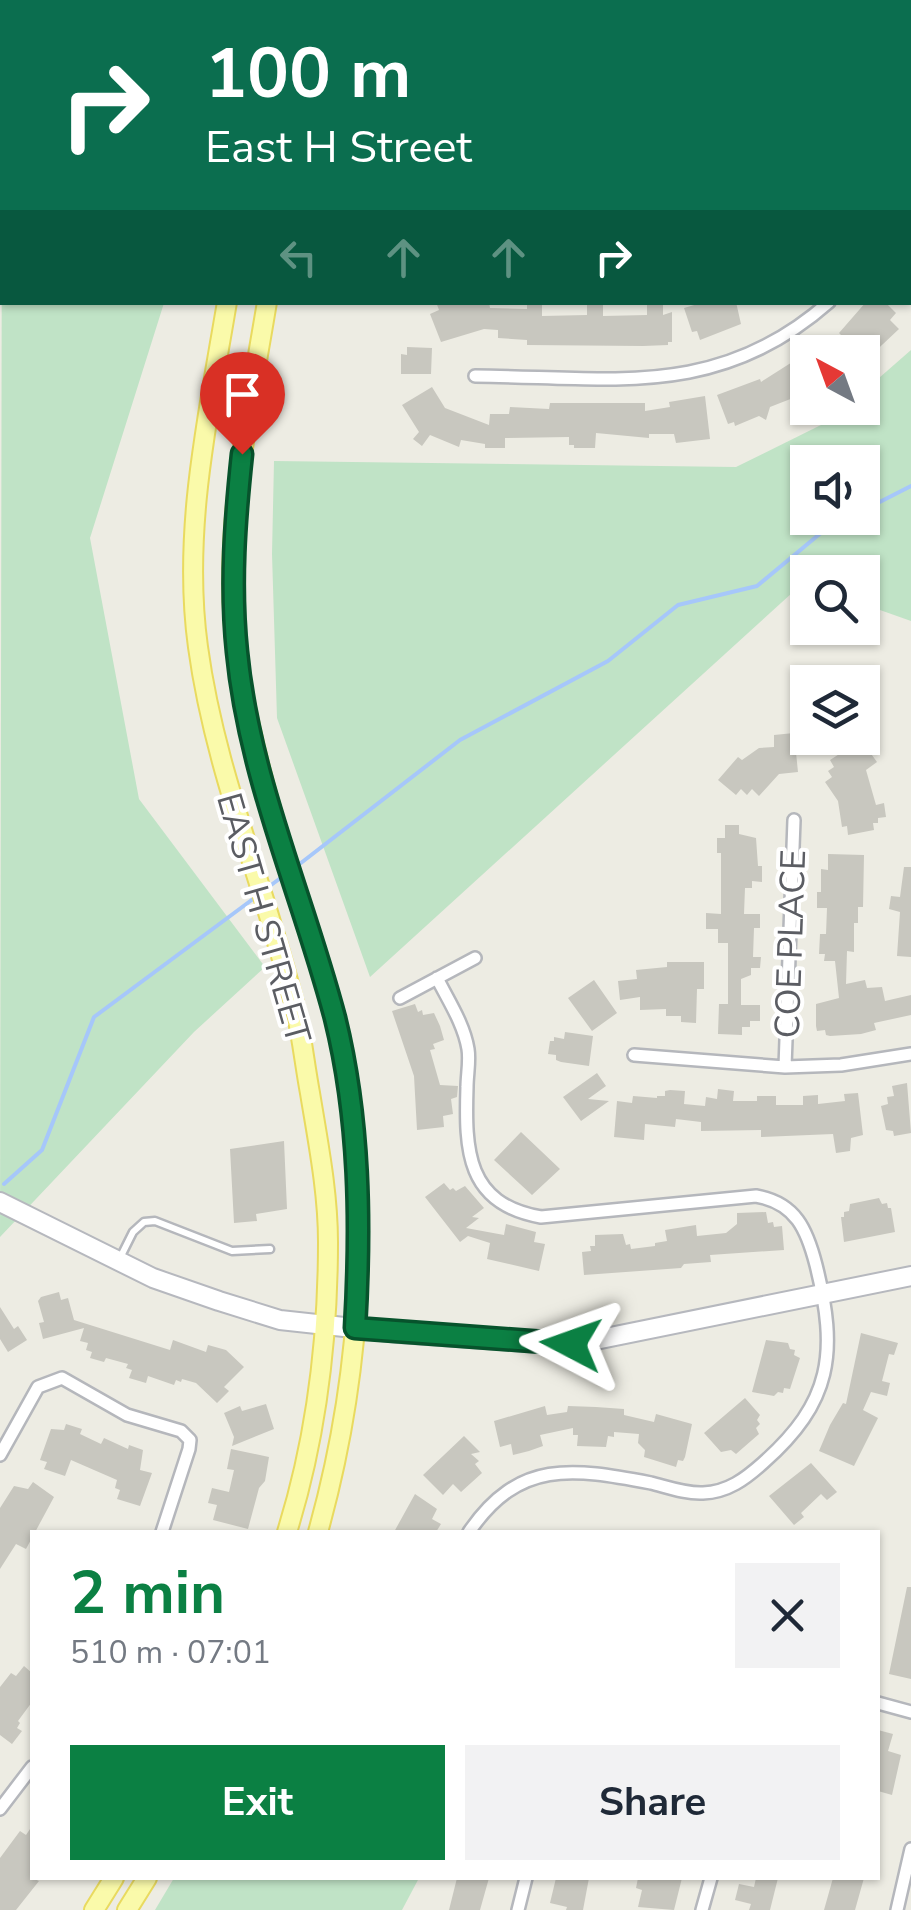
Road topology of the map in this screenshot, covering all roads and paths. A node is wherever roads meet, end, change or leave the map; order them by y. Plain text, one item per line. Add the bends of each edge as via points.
1 (227, 305) edge
2 (267, 305) edge
3 (826, 305) edge
4 (475, 376) dead end
5 (794, 820) dead end
6 (476, 958) dead end
7 (437, 978) junction
8 (400, 998) dead end
9 (911, 1054) edge
10 (634, 1055) dead end
11 (785, 1067) junction
12 (0, 1202) edge
13 (270, 1249) dead end
14 (118, 1261) junction
15 (911, 1276) edge
16 (823, 1294) junction
17 (324, 1325) junction
18 (355, 1328) junction
19 (0, 1456) edge
20 (163, 1530) edge
21 (287, 1530) edge
22 (318, 1530) edge
23 (470, 1530) edge
24 (880, 1704) edge
25 (911, 1712) edge
26 (30, 1770) edge
27 (0, 1809) edge
28 (911, 1849) edge
29 (113, 1880) edge
30 (146, 1880) edge
31 (526, 1880) edge
32 (710, 1880) edge
33 (94, 1910) edge
34 (127, 1910) edge
35 (518, 1910) edge
36 (702, 1910) edge
37 (896, 1910) edge

1 - 17 main road, EAST H STREET via 196,506 198,644 224,776 296,1012 323,1177
2 - 18 main road, EAST H STREET via 235,515 237,653 263,785 335,1021 355,1142
3 - 4 street via 768,347 707,370 636,379
5 - 11 street, COE PLACE
6 - 7 street
7 - 8 street
7 - 16 street via 468,1050 468,1158 494,1198 540,1217 766,1198 805,1227
9 - 11 street
10 - 11 street
12 - 14 main road
13 - 14 lane via 232,1251 144,1222
14 - 17 main road via 280,1320
15 - 16 main road
16 - 18 main road via 571,1344
16 - 23 street via 828,1337 813,1407 746,1479 701,1494 566,1471 514,1484
17 - 18 main road
17 - 21 main road, EAST H STREET via 305,1474
18 - 22 main road, EAST H STREET via 344,1423
19 - 20 street via 38,1387 62,1378 127,1415 181,1431 190,1440
24 - 25 street
26 - 27 street
28 - 37 street
29 - 33 main road
30 - 34 main road
31 - 35 street
32 - 36 street

